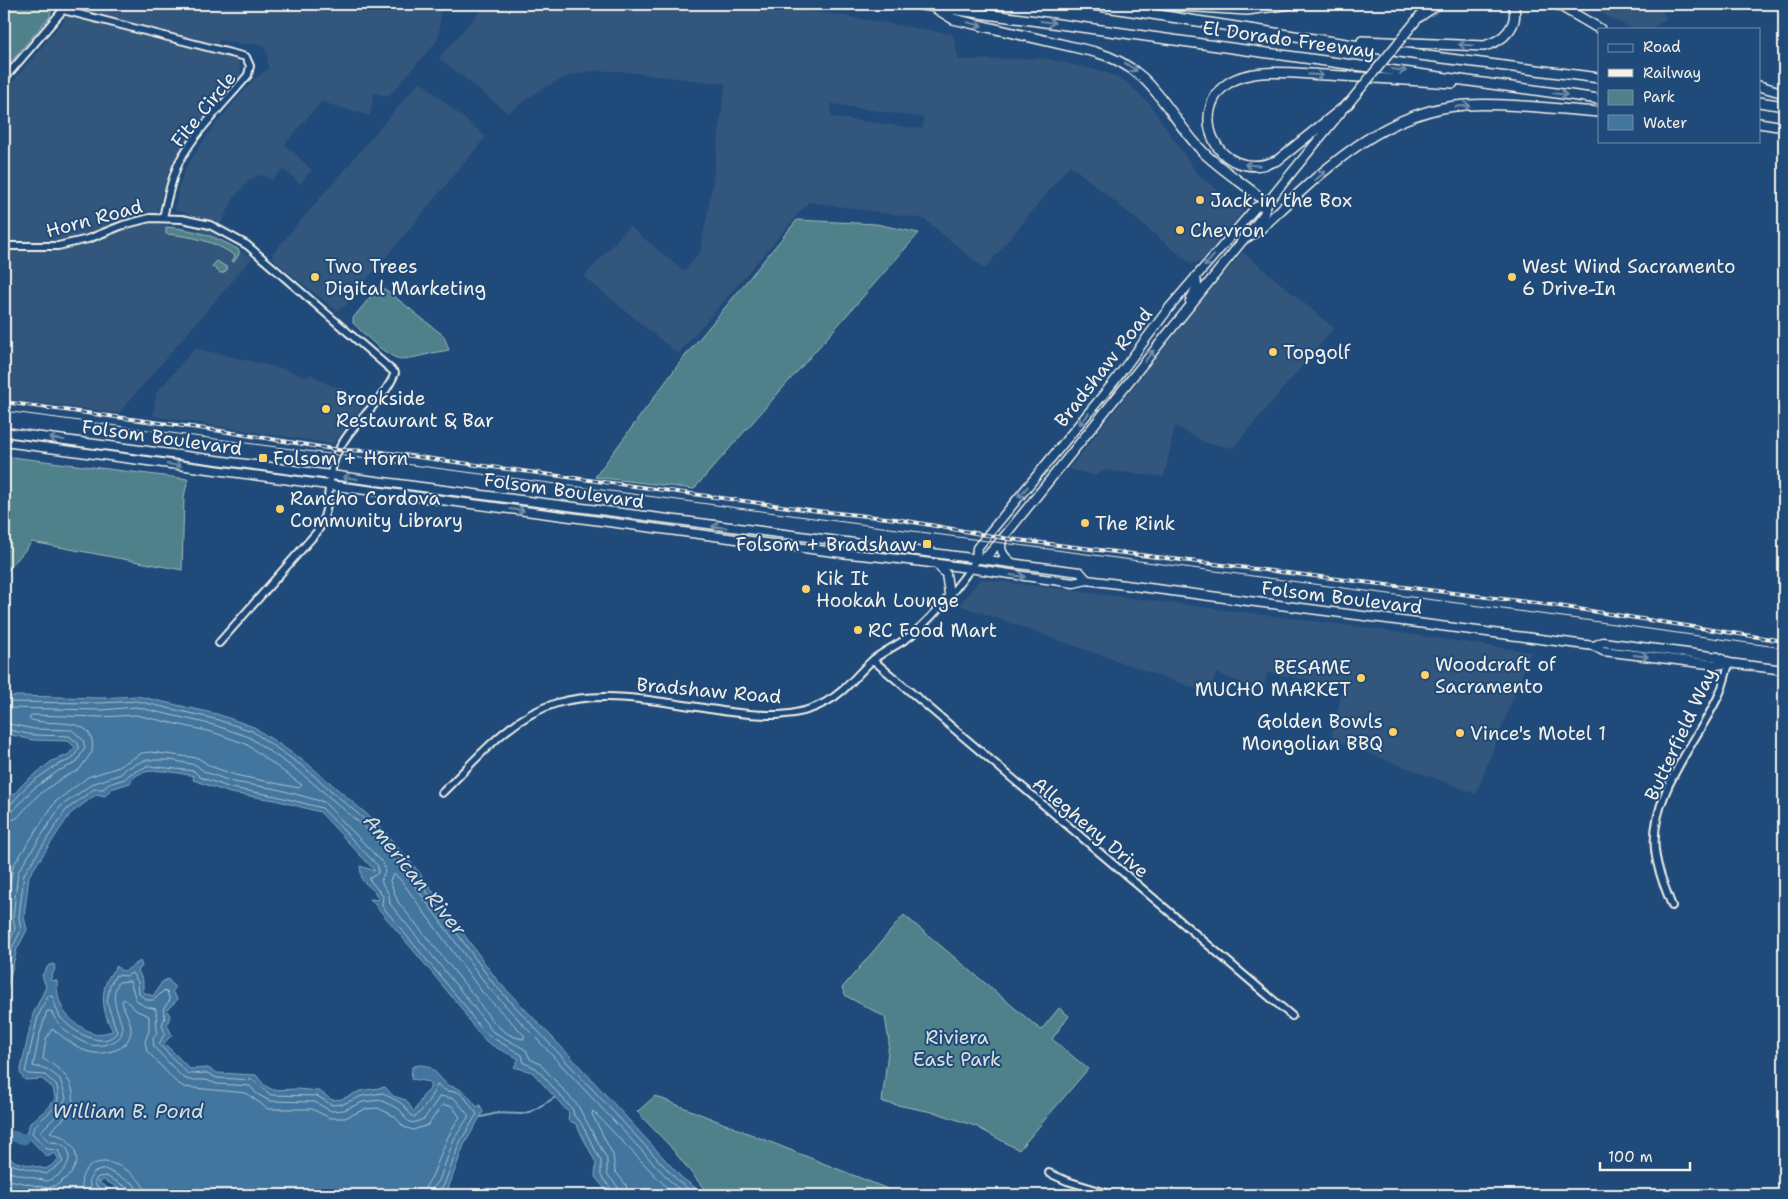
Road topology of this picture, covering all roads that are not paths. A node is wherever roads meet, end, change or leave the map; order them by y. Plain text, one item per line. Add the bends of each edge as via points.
1 (914, 4) edge
2 (1086, 4) edge
3 (1150, 4) edge
4 (1290, 4) edge
5 (1430, 4) edge
6 (1438, 4) edge
7 (1514, 4) edge
8 (1557, 4) edge
9 (930, 6) junction
10 (1419, 18) junction
11 (1598, 28) edge
12 (1324, 40) junction
13 (1598, 78) edge
14 (4, 79) edge
15 (1760, 86) edge
16 (1521, 88) junction
17 (1784, 93) edge
18 (1598, 99) edge
19 (1760, 102) edge
20 (1349, 103) junction
21 (1784, 106) edge
22 (1598, 112) edge
23 (1760, 123) edge
24 (1784, 127) edge
25 (1760, 129) edge
26 (1784, 132) edge
27 (1267, 203) junction
28 (163, 218) junction
29 (1242, 240) junction
30 (4, 246) edge
31 (1196, 276) junction
32 (1177, 322) junction
33 (4, 432) edge
34 (4, 442) edge
35 (155, 453) junction
36 (108, 456) junction
37 (250, 465) junction
38 (208, 469) junction
39 (331, 476) junction
40 (330, 485) junction
41 (498, 498) junction
42 (449, 501) junction
43 (1003, 538) junction
44 (976, 560) junction
45 (936, 563) junction
46 (1012, 563) junction
47 (970, 570) junction
48 (1087, 580) junction
49 (949, 594) junction
50 (219, 643) dead end
51 (873, 660) junction
52 (1729, 663) junction
53 (1784, 670) edge
54 (442, 793) dead end
55 (1672, 906) dead end
56 (1292, 1016) dead end
57 (1049, 1173) dead end
58 (1113, 1195) edge

1 - 9 highway, El Dorado Freeway
2 - 12 highway, El Dorado Freeway
3 - 4 highway via 1247,10
5 - 10 main road, Bradshaw Road
6 - 10 highway
7 -> 12 highway via 1514,22 1507,34 1484,46
8 - 11 highway
9 -> 16 highway, El Dorado Freeway
9 -> 27 highway via 953,19 1114,57 1132,67 1148,81 1204,152
10 - 20 main road, Bradshaw Road, bridge
12 - 13 highway, El Dorado Freeway
14 - 28 street, Fite Circle via 63,10 246,57 250,64 248,75 195,138 179,163
15 - 17 highway
16 -> 18 highway, El Dorado Freeway
20 -> 16 highway via 1278,160 1265,166 1249,167 1223,154 1214,142 1210,128 1214,99 1224,87 1250,75 1283,73
19 - 21 highway
20 - 27 main road, Bradshaw Road
29 -> 22 highway via 1258,230 1353,148 1381,130 1411,117 1465,105
23 - 24 highway
25 - 26 highway
27 - 29 main road, Bradshaw Road via 1264,214
27 -> 31 main road, Bradshaw Road via 1256,207
28 - 30 street, Horn Road via 136,221 58,246
28 - 39 street, Horn Road via 210,225 242,241 395,373 391,384 345,440 336,455
29 - 32 main road, Bradshaw Road
31 - 32 main road via 1194,294
31 -> 44 main road, Bradshaw Road via 1113,384 980,544
43 -> 32 main road, Bradshaw Road
35 -> 33 main road, Folsom Boulevard
34 - 36 main road, Folsom Boulevard
35 - 36 main road via 143,456 112,452
35 - 37 main road, Folsom Boulevard
36 -> 38 main road, Folsom Boulevard
37 - 38 main road via 219,464
37 - 39 main road, Folsom Boulevard
38 - 40 main road, Folsom Boulevard
39 - 40 street, Horn Road
41 -> 39 main road, Folsom Boulevard
40 - 42 main road, Folsom Boulevard
40 - 50 street, Horn Road via 325,518 317,532
41 - 42 main road via 494,502 461,498
44 -> 41 main road, Folsom Boulevard
42 -> 45 main road, Folsom Boulevard
43 - 44 main road, Bradshaw Road via 986,556
43 - 46 main road via 1003,555
44 - 46 main road, Folsom Boulevard
44 - 47 street, Bradshaw Road
45 - 47 main road, Folsom Boulevard
45 - 49 main road via 946,574
46 - 48 main road, Folsom Boulevard via 1080,572
47 -> 48 main road, Folsom Boulevard via 1074,583
47 - 49 street, Bradshaw Road
48 - 52 main road, Folsom Boulevard via 1717,665
49 - 51 street, Bradshaw Road via 914,633
51 - 54 street, Bradshaw Road via 835,697 815,708 795,713 755,715 610,697 585,697 556,704 533,713 508,730
51 - 56 street, Allegheny Drive
52 - 53 main road, Folsom Boulevard
52 - 55 street, Butterfield Way via 1717,700 1666,792 1657,818 1657,860
57 - 58 street

